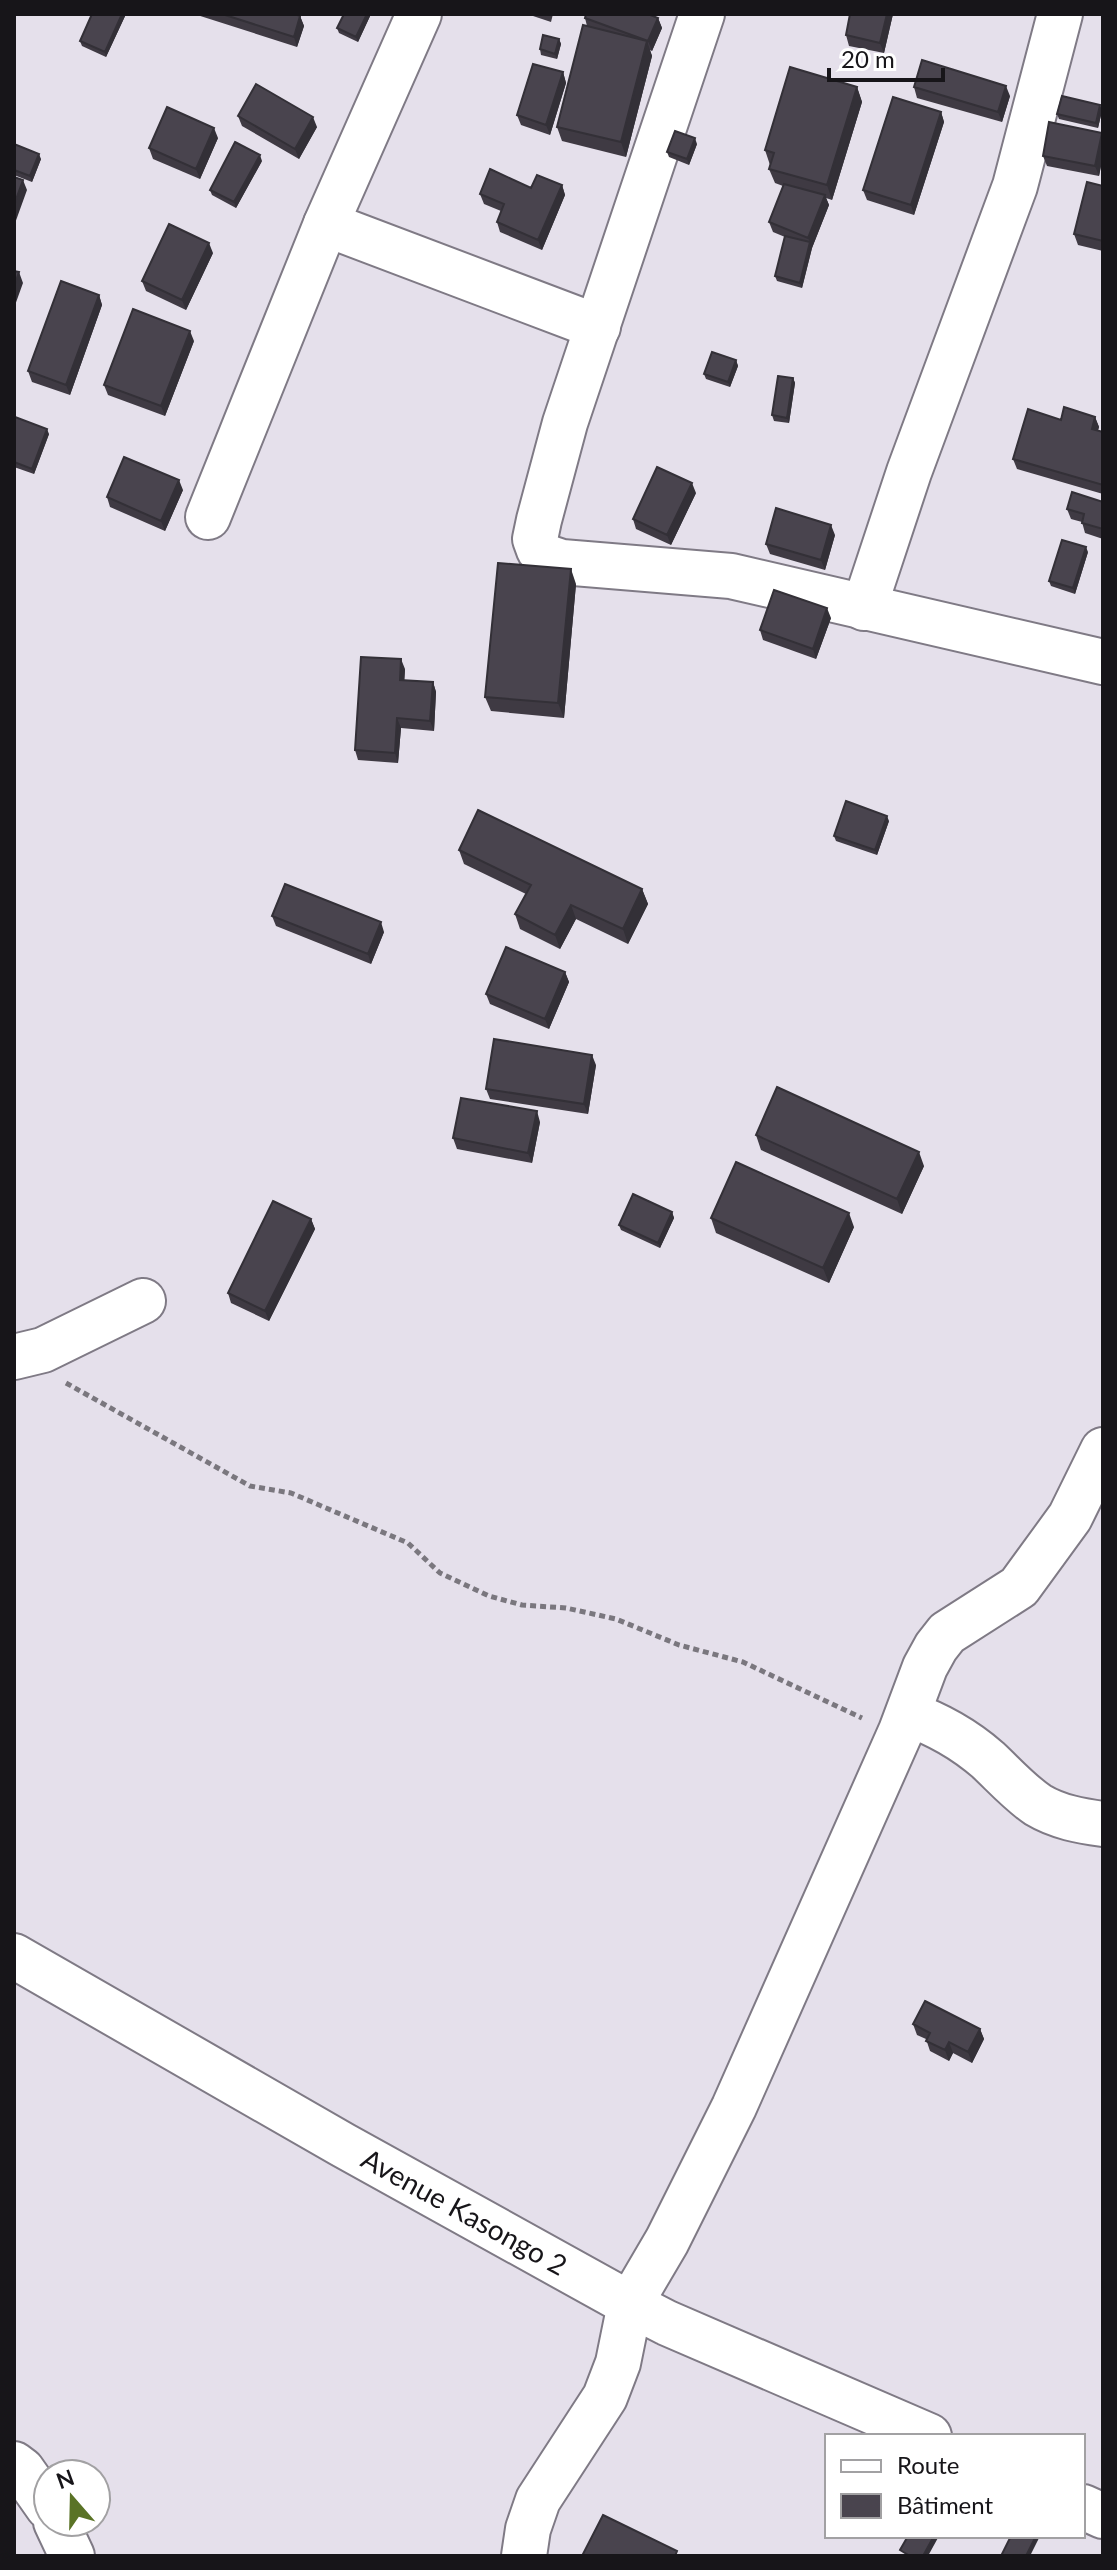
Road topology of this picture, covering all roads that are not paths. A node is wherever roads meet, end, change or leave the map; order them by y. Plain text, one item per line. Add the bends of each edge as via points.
1 (419, 14) edge
2 (702, 14) edge
3 (1060, 14) edge
4 (326, 224) junction
5 (598, 327) junction
6 (208, 517) dead end
7 (864, 608) junction
8 (1103, 662) edge
9 (143, 1301) dead end
10 (18, 1357) edge
11 (1103, 1450) edge
12 (905, 1723) junction
13 (1103, 1824) edge
14 (14, 1956) edge
15 (630, 2304) junction
16 (924, 2434) edge
17 (14, 2464) edge
18 (32, 2484) edge
19 (524, 2556) edge

1 - 4 street
2 - 5 street
3 - 7 street via 1015,186
4 - 5 street
4 - 6 street
5 - 7 street via 539,520 535,539 543,554 562,562 731,576
7 - 8 street
9 - 10 street via 71,1338
11 - 12 street via 1070,1517 1019,1587 947,1633 936,1647
12 - 13 street via 927,1720 986,1758 1038,1805 1077,1821
12 - 15 street via 734,2107
14 - 15 street, Avenue Kasongo 2
15 - 16 street, Avenue Kasongo 2
15 - 19 street via 605,2397 538,2500
17 - 18 street

